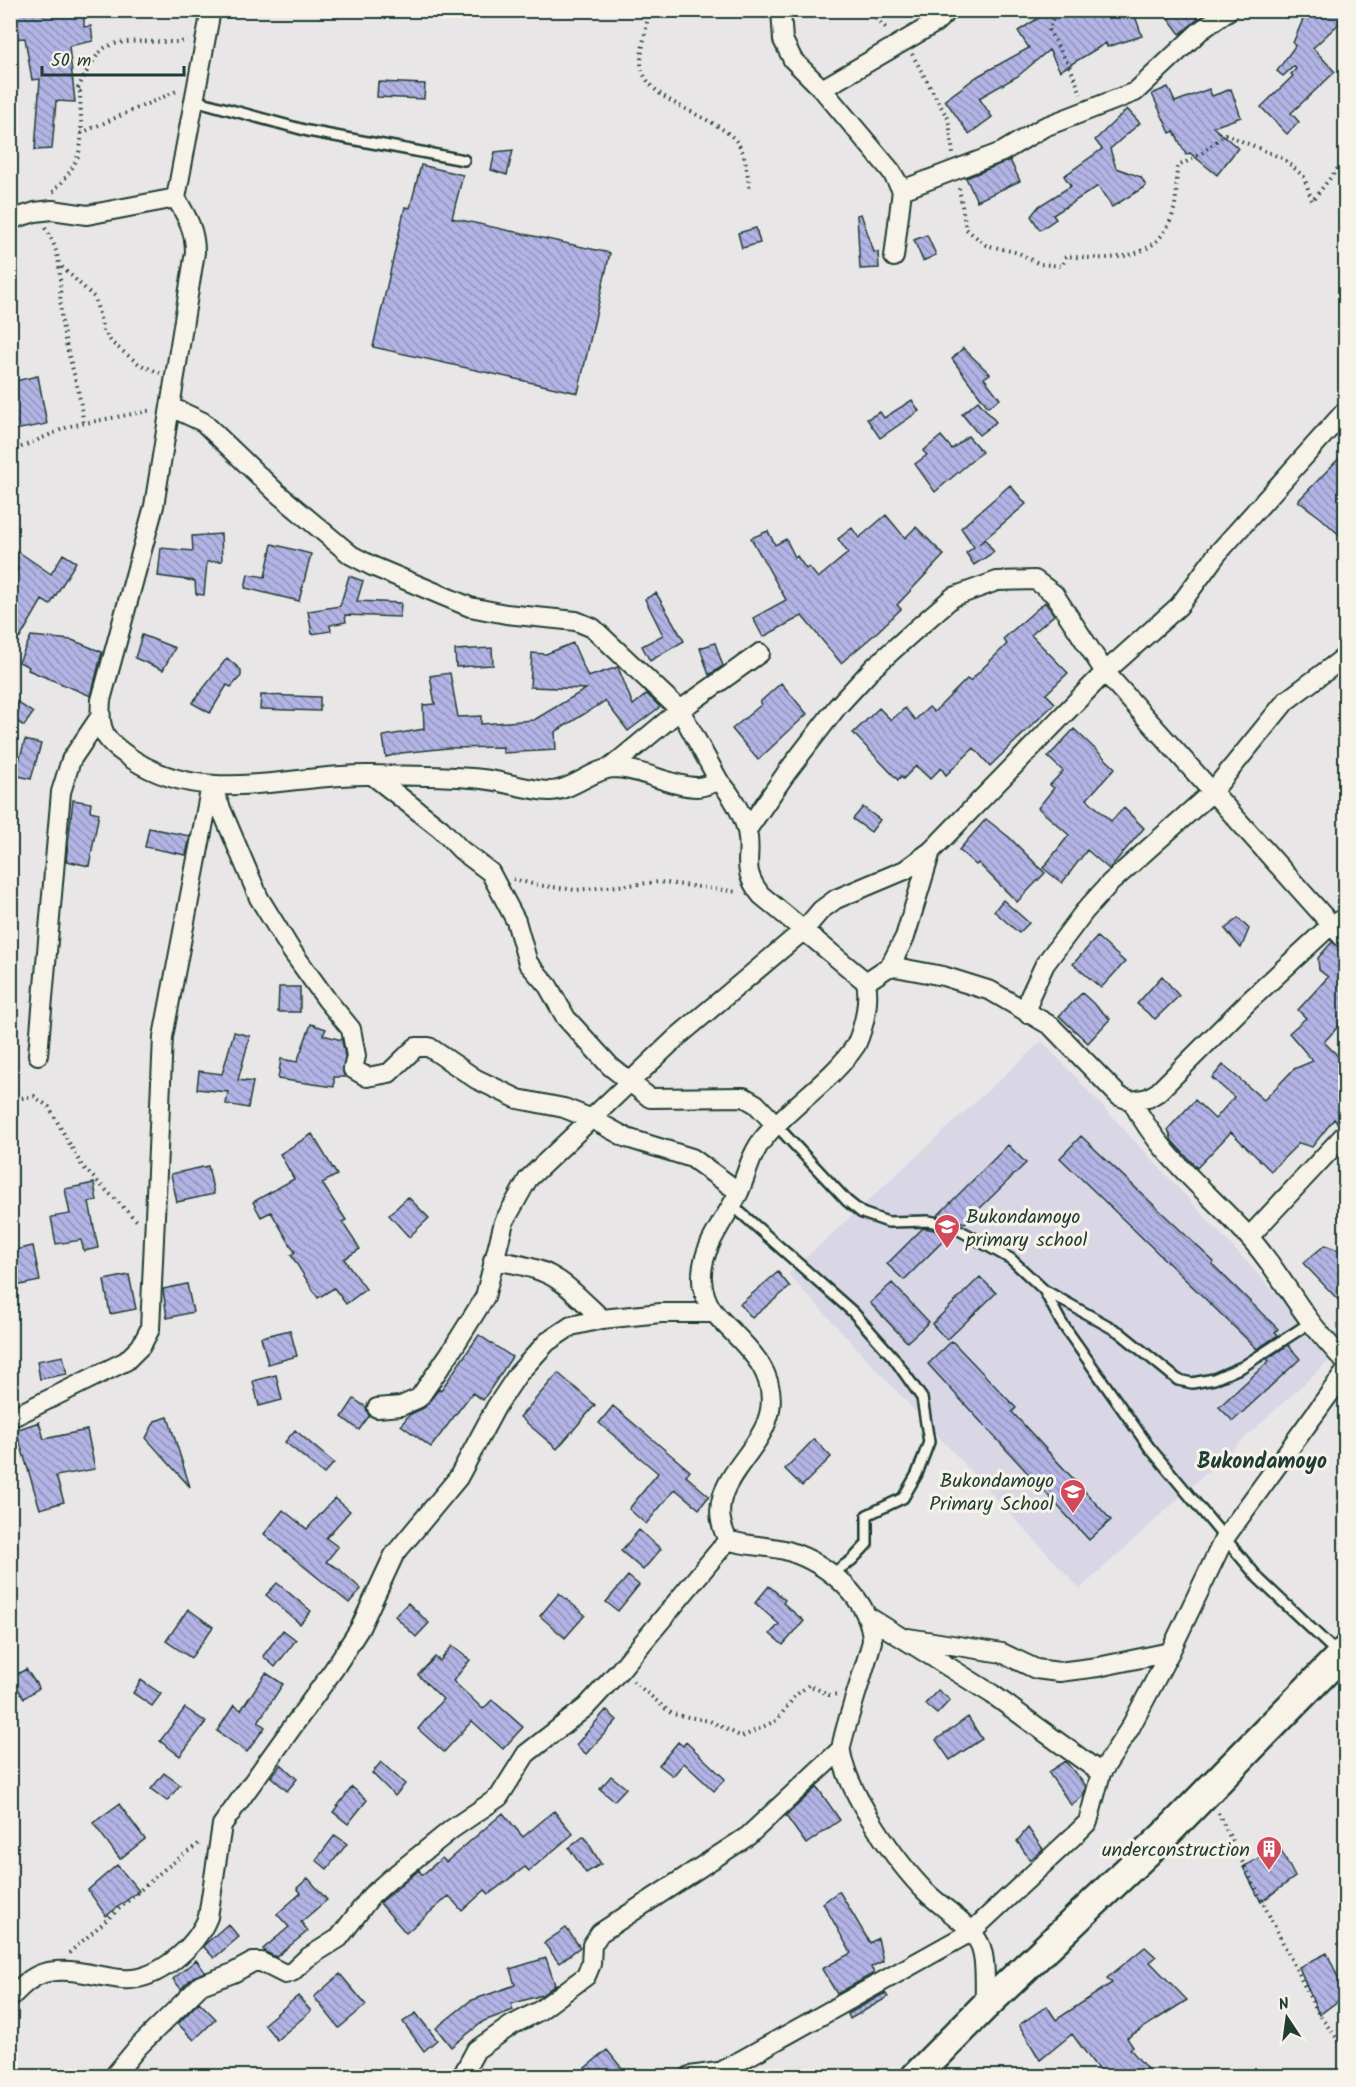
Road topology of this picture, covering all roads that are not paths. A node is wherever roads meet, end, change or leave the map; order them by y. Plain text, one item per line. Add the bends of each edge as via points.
1 (211, 10) edge
2 (781, 10) edge
3 (950, 10) edge
4 (1229, 10) edge
5 (822, 89) junction
6 (194, 100) junction
7 (464, 160) dead end
8 (902, 190) junction
9 (176, 198) junction
10 (10, 220) edge
11 (894, 257) dead end
12 (171, 406) junction
13 (1346, 410) edge
14 (760, 653) dead end
15 (1346, 656) edge
16 (1105, 672) junction
17 (680, 710) junction
18 (100, 717) junction
19 (610, 768) junction
20 (372, 775) junction
21 (719, 781) junction
22 (211, 785) junction
23 (1212, 792) junction
24 (747, 830) junction
25 (932, 851) junction
26 (1338, 922) edge
27 (804, 930) junction
28 (1346, 941) edge
29 (890, 966) junction
30 (866, 982) junction
31 (1028, 1014) junction
32 (38, 1055) dead end
33 (631, 1081) junction
34 (1132, 1101) junction
35 (592, 1119) junction
36 (776, 1125) junction
37 (1346, 1133) edge
38 (735, 1199) junction
39 (1250, 1237) junction
40 (493, 1260) junction
41 (1044, 1290) junction
42 (714, 1313) junction
43 (602, 1318) junction
44 (1311, 1322) junction
45 (1346, 1363) edge
46 (1346, 1371) edge
47 (377, 1408) dead end
48 (17, 1415) dead end
49 (1224, 1539) junction
50 (728, 1540) junction
51 (832, 1573) junction
52 (867, 1616) junction
53 (900, 1636) junction
54 (1170, 1652) junction
55 (1343, 1653) edge
56 (840, 1750) junction
57 (1101, 1773) junction
58 (971, 1932) junction
59 (10, 1998) edge
60 (985, 2006) junction
61 (715, 2074) edge
62 (114, 2076) edge
63 (462, 2076) edge
64 (690, 2076) edge
65 (916, 2076) edge

1 - 6 street
2 - 5 street via 783,40 788,51
3 - 5 street via 935,23
4 - 8 street via 1200,31 1135,92 1044,127 1002,152
5 - 8 street via 891,171
6 - 7 lane via 308,131
6 - 9 street
8 - 11 street
9 - 10 street via 87,214 34,212
9 - 12 street via 195,236 195,252
12 - 17 street via 203,422 252,472 351,555 423,590 470,607 576,621 593,628
12 - 18 street via 154,506 101,700
13 - 16 street via 1216,554 1179,606
14 - 17 street
15 - 23 street via 1286,701
16 - 23 street
16 - 24 street via 1054,594 1035,580 997,581 953,597 873,668 837,707
16 - 25 street
17 - 19 street
17 - 21 street
18 - 22 street via 110,745 148,770 166,778
18 - 32 street via 71,759 61,792
19 - 20 street via 548,791 479,779
19 - 21 street via 697,788
20 - 22 street via 260,785
20 - 33 street via 490,872 512,913 528,963 548,986 566,1018 594,1050
21 - 24 street
22 - 35 street via 260,898 309,975 351,1029 354,1069 367,1077 389,1073 416,1047 429,1047 476,1079 518,1099 558,1106
22 - 48 street via 163,1037 150,1329 126,1361
23 - 26 street
23 - 31 street via 1110,883 1084,912 1045,964 1030,996
24 - 27 street via 748,873 761,895
25 - 27 street via 905,870 836,899
25 - 29 street via 905,937
26 - 28 street
26 - 34 street via 1248,1002 1158,1092
27 - 30 street
27 - 33 street
29 - 30 street
29 - 31 street via 969,983 991,991
30 - 36 street via 868,993 856,1045
31 - 34 street via 1051,1026 1108,1086
33 - 35 street
33 - 36 street via 650,1098 744,1097
34 - 39 street via 1164,1152
35 - 38 street via 627,1138 692,1158
35 - 40 street via 528,1179 504,1222
36 - 38 street via 758,1145
36 - 41 lane via 862,1213 888,1222 929,1221 952,1226 1011,1259
37 - 39 street
38 - 42 street via 705,1257 702,1274
38 - 51 lane via 853,1312 893,1357 922,1398 929,1442 917,1474 903,1498 867,1515 867,1544
39 - 44 street
40 - 43 street via 530,1266 557,1277
40 - 47 street via 485,1297 419,1398 401,1406
41 - 44 lane via 1119,1332 1178,1380 1192,1383 1242,1367
41 - 49 lane via 1061,1322 1136,1429
42 - 43 street
42 - 50 street via 763,1366 771,1386 764,1428 733,1472 725,1491 720,1519
43 - 59 street via 571,1326 547,1342 518,1374 458,1478 393,1555 360,1628 222,1825 208,1917 202,1931 166,1965 143,1976 126,1979 58,1971 43,1973
44 - 45 street
46 - 49 street
49 - 54 street
49 - 55 lane via 1259,1579
50 - 51 street via 788,1551
50 - 62 street via 621,1670 586,1707 526,1754 499,1797 452,1829 371,1896 339,1938 292,1972 285,1974 253,1962 201,1985
51 - 52 street
52 - 53 street
52 - 56 street via 872,1641
53 - 54 street via 1002,1653 1036,1669 1059,1672
53 - 57 street via 992,1694
54 - 57 street
55 - 60 main road via 1163,1837
56 - 58 street via 866,1811 893,1851 925,1891
56 - 63 street via 748,1836 600,1933 592,1946 586,1976 476,2050
57 - 58 street via 1088,1822
58 - 60 street via 981,1948
58 - 61 street
60 - 65 main road
61 - 64 street

